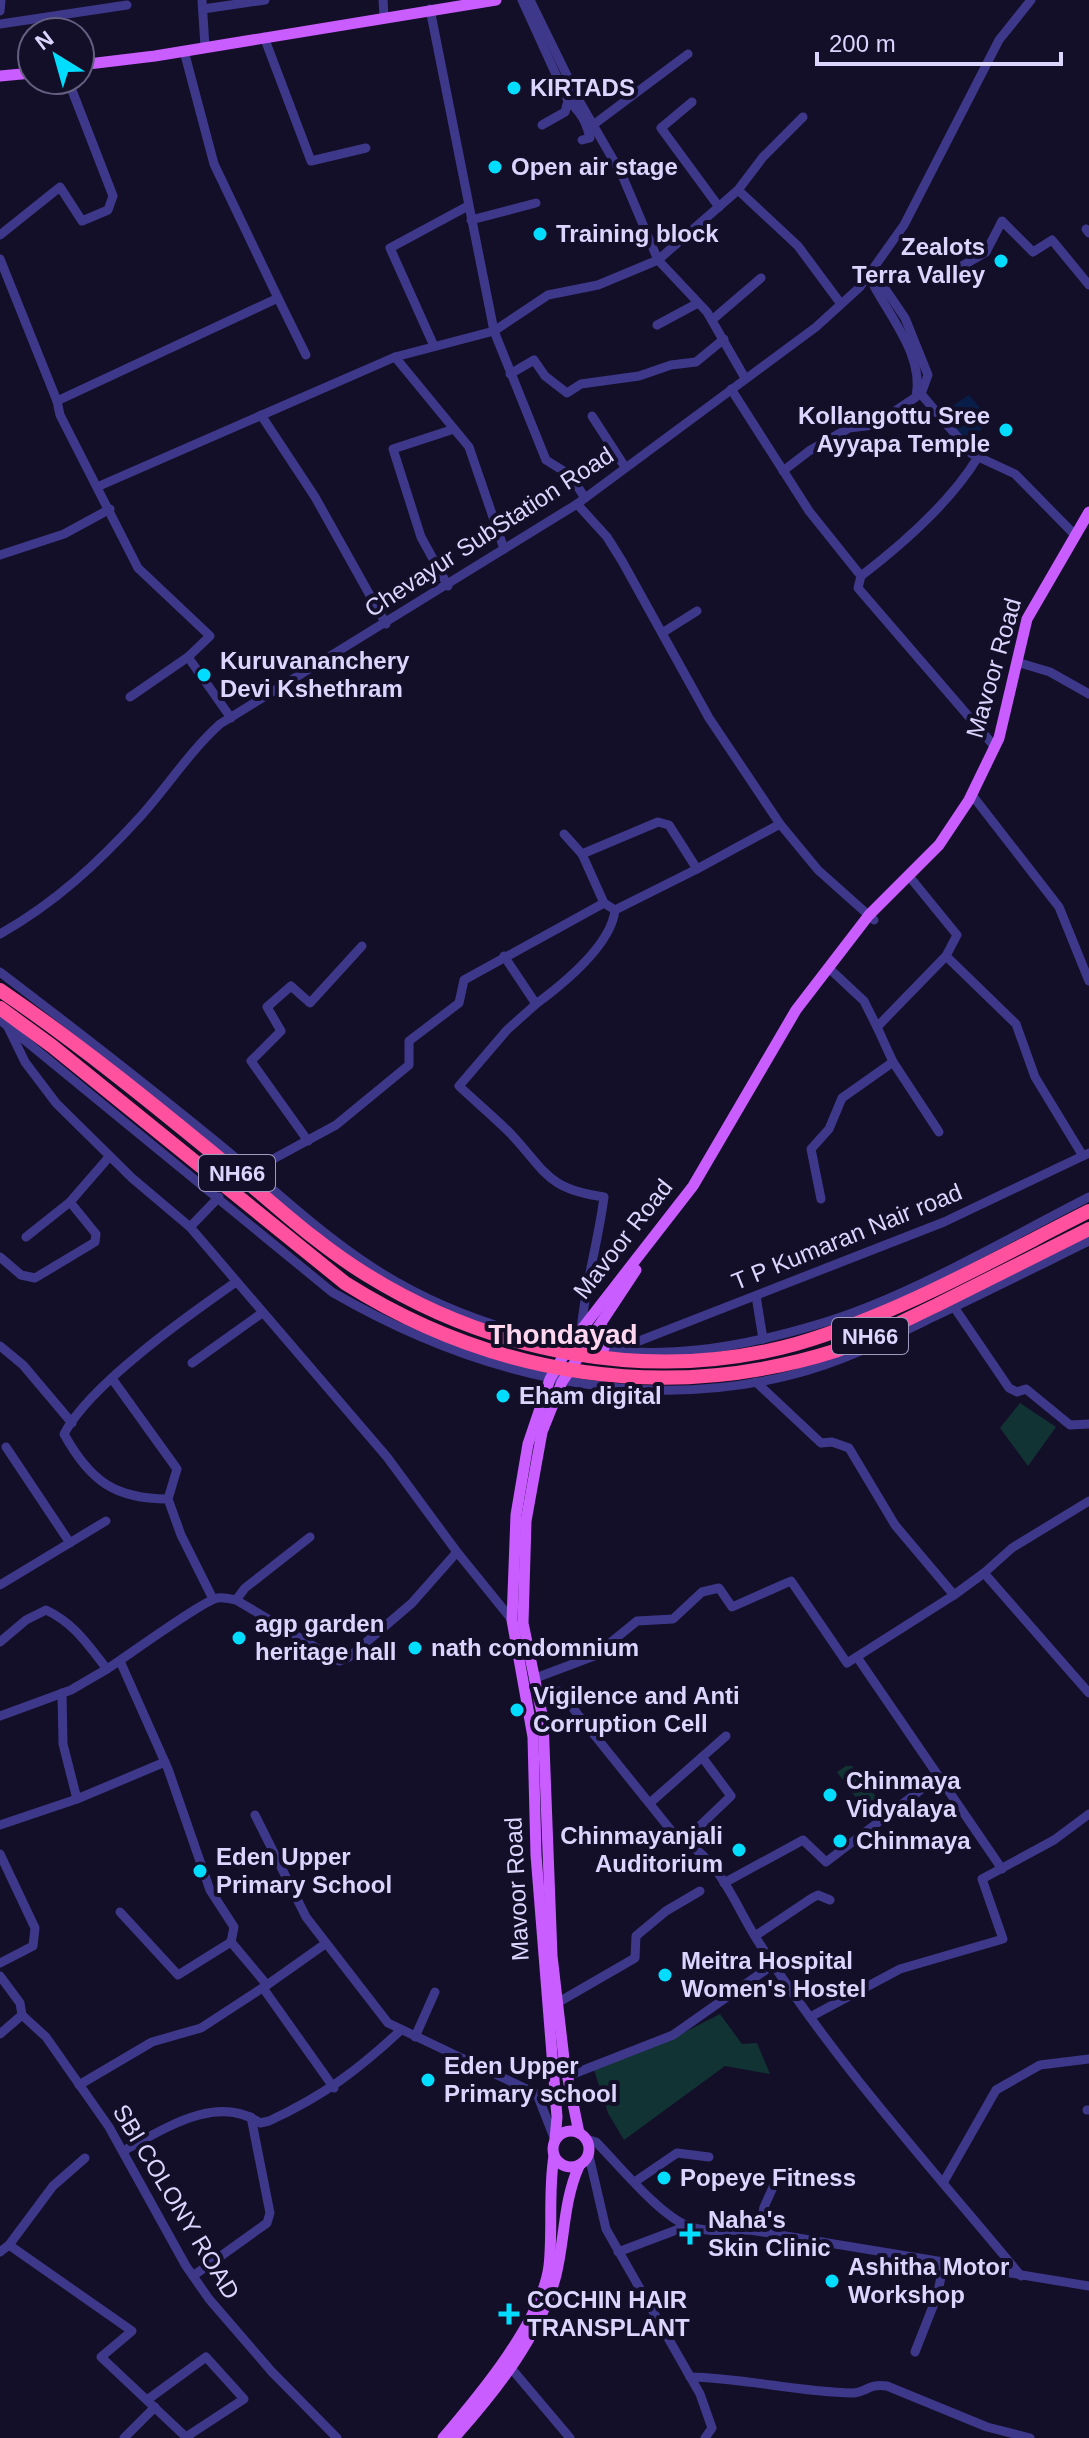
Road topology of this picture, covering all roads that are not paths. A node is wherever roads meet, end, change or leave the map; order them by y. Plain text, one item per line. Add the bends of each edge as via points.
1 (1, 0) edge
2 (265, 0) edge
3 (383, 0) edge
4 (496, 0) edge
5 (522, 0) edge
6 (530, 0) edge
7 (1031, 0) edge
8 (129, 2) edge
9 (202, 4) edge
10 (430, 9) junction
11 (0, 11) edge
12 (384, 16) junction
13 (0, 24) edge
14 (264, 37) junction
15 (205, 47) junction
16 (184, 51) junction
17 (688, 54) dead end
18 (96, 63) edge
19 (74, 96) edge
20 (568, 101) junction
21 (692, 102) dead end
22 (803, 117) dead end
23 (542, 125) dead end
24 (593, 125) junction
25 (582, 140) dead end
26 (366, 148) dead end
27 (738, 190) junction
28 (536, 203) dead end
29 (468, 206) junction
30 (719, 207) junction
31 (471, 220) junction
32 (0, 235) edge
33 (0, 259) edge
34 (658, 260) junction
35 (3, 273) edge
36 (871, 273) junction
37 (761, 278) dead end
38 (971, 279) dead end
39 (1089, 285) edge
40 (278, 298) junction
41 (698, 303) junction
42 (841, 304) junction
43 (712, 320) junction
44 (657, 325) dead end
45 (494, 331) junction
46 (724, 339) junction
47 (434, 346) junction
48 (306, 355) dead end
49 (395, 357) junction
50 (510, 374) junction
51 (745, 378) junction
52 (731, 389) junction
53 (57, 401) junction
54 (261, 415) junction
55 (592, 416) dead end
56 (454, 429) junction
57 (978, 457) junction
58 (625, 467) junction
59 (783, 471) junction
60 (97, 487) junction
61 (581, 501) junction
62 (110, 509) junction
63 (1089, 512) edge
64 (1089, 523) edge
65 (1074, 534) junction
66 (504, 549) junction
67 (0, 555) edge
68 (861, 576) junction
69 (448, 586) junction
70 (697, 611) dead end
71 (386, 624) junction
72 (662, 633) junction
73 (188, 657) junction
74 (1020, 663) junction
75 (1089, 694) edge
76 (130, 697) dead end
77 (231, 718) junction
78 (995, 747) junction
79 (974, 797) junction
80 (780, 824) junction
81 (564, 834) dead end
82 (582, 854) junction
83 (697, 869) junction
84 (913, 881) junction
85 (604, 903) junction
86 (615, 910) junction
87 (871, 918) junction
88 (0, 934) edge
89 (362, 946) dead end
90 (504, 956) junction
91 (946, 956) junction
92 (0, 972) edge
93 (833, 972) junction
94 (1089, 981) edge
95 (0, 990) edge
96 (536, 1004) junction
97 (0, 1008) edge
98 (3, 1023) edge
99 (877, 1027) junction
100 (893, 1062) junction
101 (160, 1104) junction
102 (142, 1126) junction
103 (939, 1132) dead end
104 (308, 1141) junction
105 (1086, 1155) edge
106 (109, 1157) junction
107 (251, 1171) junction
108 (219, 1197) junction
109 (1089, 1197) edge
110 (821, 1199) dead end
111 (70, 1202) junction
112 (1089, 1211) edge
113 (190, 1227) junction
114 (1089, 1229) edge
115 (26, 1237) dead end
116 (1089, 1241) edge
117 (0, 1257) edge
118 (236, 1282) junction
119 (756, 1296) junction
120 (954, 1307) junction
121 (262, 1313) junction
122 (601, 1323) junction
123 (581, 1331) junction
124 (763, 1339) junction
125 (571, 1343) junction
126 (0, 1346) edge
127 (586, 1346) junction
128 (604, 1348) junction
129 (616, 1350) junction
130 (192, 1363) dead end
131 (113, 1380) junction
132 (556, 1381) junction
133 (756, 1382) junction
134 (72, 1423) junction
135 (1089, 1424) edge
136 (6, 1447) dead end
137 (168, 1499) junction
138 (1089, 1501) edge
139 (106, 1521) dead end
140 (310, 1537) dead end
141 (70, 1543) junction
142 (457, 1552) junction
143 (984, 1573) junction
144 (0, 1585) edge
145 (954, 1595) junction
146 (213, 1599) junction
147 (236, 1600) junction
148 (518, 1620) junction
149 (0, 1642) edge
150 (857, 1657) junction
151 (120, 1661) junction
152 (107, 1669) junction
153 (533, 1679) junction
154 (62, 1693) junction
155 (1089, 1693) edge
156 (539, 1701) junction
157 (0, 1716) edge
158 (726, 1736) dead end
159 (702, 1757) junction
160 (165, 1762) junction
161 (939, 1776) junction
162 (77, 1799) junction
163 (651, 1802) junction
164 (1089, 1814) edge
165 (255, 1815) dead end
166 (0, 1825) edge
167 (684, 1841) junction
168 (0, 1854) edge
169 (1002, 1869) junction
170 (724, 1883) junction
171 (700, 1891) dead end
172 (830, 1900) dead end
173 (120, 1912) dead end
174 (755, 1936) junction
175 (231, 1942) junction
176 (325, 1944) junction
177 (0, 1963) edge
178 (774, 1964) junction
179 (0, 1976) edge
180 (265, 1986) junction
181 (435, 1992) dead end
182 (557, 2003) junction
183 (22, 2015) junction
184 (812, 2016) junction
185 (401, 2030) junction
186 (0, 2034) edge
187 (415, 2037) junction
188 (1089, 2059) edge
189 (568, 2076) junction
190 (79, 2085) junction
191 (334, 2088) junction
192 (251, 2117) junction
193 (583, 2136) junction
194 (555, 2140) junction
195 (123, 2151) junction
196 (554, 2156) junction
197 (589, 2156) junction
198 (709, 2157) dead end
199 (85, 2158) dead end
200 (579, 2166) junction
201 (780, 2172) dead end
202 (636, 2181) junction
203 (943, 2183) junction
204 (687, 2226) junction
205 (759, 2231) junction
206 (9, 2245) junction
207 (0, 2252) edge
208 (618, 2252) junction
209 (944, 2263) junction
210 (193, 2276) junction
211 (1021, 2276) junction
212 (1089, 2286) edge
213 (915, 2352) dead end
214 (510, 2367) junction
215 (690, 2377) junction
216 (151, 2404) junction
217 (187, 2437) edge
218 (124, 2438) edge
219 (337, 2438) edge
220 (443, 2438) edge
221 (454, 2438) edge
222 (570, 2438) edge
223 (705, 2438) edge
224 (1030, 2438) edge

1 - 11 street
2 - 9 street
3 - 12 street
4 - 10 main road
5 - 20 street
6 - 24 street
7 - 36 street, Chevayur SubStation Road via 999,40 910,215
8 - 13 street
9 - 15 street
10 - 12 main road
10 - 29 street
12 - 14 main road
14 - 15 main road
14 - 26 street via 311,161
15 - 16 main road
16 - 18 main road
16 - 40 street via 214,164
17 - 24 street
19 - 32 street via 113,196 108,210 82,221 60,187
20 - 23 street via 565,112
20 - 25 street via 581,112 588,129 590,138
21 - 30 street via 661,128
22 - 27 street
24 - 34 street via 622,175
27 - 30 street
27 - 42 street via 798,246
28 - 31 street
29 - 31 street
29 - 47 street via 390,248
30 - 34 street
31 - 45 street
33 - 35 street
34 - 41 street
34 - 45 street via 598,285 548,295
35 - 53 street
36 - 42 street, Chevayur SubStation Road
36 - 57 street via 905,318 928,375 921,394
36 - 59 street via 909,352 919,382 916,397 874,425 849,428
37 - 43 street
38 - 39 street via 962,266 986,252 1002,221 1033,252 1052,240
40 - 48 street
40 - 53 street
41 - 43 street
41 - 44 street
42 - 51 street, Chevayur SubStation Road via 779,357
43 - 46 street
45 - 47 street
45 - 50 street
46 - 50 street via 696,362 581,384 567,393 534,360
46 - 51 street
47 - 49 street
49 - 54 street
49 - 56 street
50 - 61 street via 546,460 570,475
51 - 52 street, Chevayur SubStation Road
52 - 58 street, Chevayur SubStation Road
52 - 59 street
53 - 60 street
54 - 60 street
54 - 71 street via 315,497
55 - 58 street
56 - 66 street via 469,447
56 - 69 street via 393,449 421,537
57 - 65 street via 1015,474
57 - 68 street via 948,496
58 - 61 street, Chevayur SubStation Road
59 - 68 street
60 - 62 street
61 - 66 street, Chevayur SubStation Road
61 - 72 street
62 - 67 street via 64,534
62 - 73 street via 138,568 210,636
63 - 65 main road, Mavoor Road
64 - 74 main road, Mavoor Road via 1041,603
65 - 78 main road, Mavoor Road via 1027,619
66 - 69 street, Chevayur SubStation Road
68 - 78 street via 858,588
69 - 71 street, Chevayur SubStation Road
70 - 72 street
71 - 77 street, Chevayur SubStation Road
72 - 80 street via 709,718
73 - 76 street
73 - 77 street
74 - 75 street via 1050,672
74 - 79 main road, Mavoor Road via 1005,740
77 - 88 street, Chevayur SubStation Road via 197,745 142,815 82,877 55,902
78 - 79 main road, Mavoor Road
79 - 84 main road, Mavoor Road via 942,852
79 - 87 main road, Mavoor Road via 939,845
79 - 94 street via 1059,907
80 - 83 street
80 - 87 street via 818,870
81 - 82 street
82 - 83 street via 658,822 669,825
82 - 85 street
83 - 86 street
84 - 87 main road, Mavoor Road
84 - 91 street via 957,935
85 - 86 street
85 - 90 street
86 - 96 street via 613,927 567,981
87 - 93 main road, Mavoor Road
87 - 123 main road, Mavoor Road via 796,1010 678,1207
89 - 104 street via 310,1003 291,986 267,1007 281,1031 251,1061
90 - 96 street
90 - 104 street via 464,980 459,1003 409,1041 409,1065 336,1125
91 - 99 street
91 - 105 street via 1016,1024 1035,1077
92 - 101 street
93 - 99 street via 864,1001
93 - 122 main road, Mavoor Road via 763,1073 697,1190
95 - 101 highway, NH66
96 - 123 street via 459,1086 512,1135 535,1166 570,1192 604,1197
97 - 102 highway, NH66
98 - 102 street
98 - 106 street via 39,1083
99 - 100 street
100 - 103 street
100 - 110 street via 842,1098 829,1129 811,1149
101 - 102 highway
101 - 107 street
101 - 112 highway, NH66 via 347,1261 402,1295 487,1333 559,1352 646,1362 747,1355 849,1327
102 - 108 street
102 - 114 highway, NH66 via 345,1283 419,1325 543,1365 632,1377 739,1375 841,1349
104 - 107 street
105 - 119 street, T P Kumaran Nair road via 944,1222
106 - 111 street
106 - 113 street
107 - 125 street via 362,1261 439,1303 510,1329
108 - 113 street
108 - 132 street via 332,1292 391,1326
109 - 124 street via 878,1302
111 - 115 street
111 - 117 street via 96,1234 95,1242 35,1278 21,1275
113 - 118 street
116 - 120 street
118 - 121 street
118 - 131 street via 167,1331
119 - 124 street
119 - 129 street, T P Kumaran Nair road
120 - 133 street via 851,1356
120 - 135 street via 1009,1388 1026,1389 1070,1425
121 - 130 street
121 - 142 street via 387,1457
122 - 127 main road, Mavoor Road
122 - 128 main road
123 - 125 main road, Mavoor Road
124 - 129 street via 695,1351
125 - 127 street
125 - 132 main road, Mavoor Road
126 - 134 street
127 - 128 street
127 - 132 main road, Mavoor Road
128 - 129 street
131 - 134 street
131 - 137 street via 177,1469
132 - 133 street via 590,1388 667,1389
132 - 148 main road, Mavoor Road via 530,1486
133 - 145 street via 821,1443 849,1448 895,1525
134 - 137 street via 64,1434 88,1469 121,1495
136 - 141 street
137 - 146 street
138 - 143 street via 1012,1548
139 - 141 street
140 - 147 street
141 - 144 street
142 - 147 street via 412,1603 339,1661
142 - 148 street
143 - 145 street
143 - 155 street
145 - 150 street
146 - 147 street
146 - 151 street
148 - 153 main road, Mavoor Road
148 - 194 main road, Mavoor Road via 533,1737
149 - 152 street via 46,1610 82,1636
150 - 153 street via 847,1663 791,1581 732,1607 719,1588 712,1588 673,1619 637,1621 594,1656
150 - 161 street
151 - 152 street
151 - 160 street
152 - 154 street
153 - 156 main road, Mavoor Road
154 - 157 street
154 - 162 street via 63,1744
156 - 163 street via 559,1691
156 - 182 main road, Mavoor Road
158 - 159 street
159 - 163 street
159 - 167 street via 731,1796
160 - 162 street
160 - 175 street via 210,1890 234,1927
161 - 169 street
161 - 170 street via 826,1862 803,1840
162 - 166 street
163 - 167 street
164 - 169 street
165 - 176 street via 299,1906
167 - 170 street
168 - 177 street via 35,1928 33,1946
169 - 184 street via 982,1879 1003,1939 900,1969
170 - 174 street
171 - 182 street via 636,1936 635,1958
172 - 174 street via 818,1895
173 - 175 street via 178,1975
174 - 178 street
175 - 180 street
176 - 180 street
176 - 185 street via 388,2023
178 - 184 street
178 - 189 street via 673,2035
179 - 183 street, SBI COLONY ROAD via 20,2003
180 - 190 street via 201,2028 152,2042
180 - 191 street
181 - 187 street
182 - 189 main road, Mavoor Road
183 - 186 street
183 - 190 street, SBI COLONY ROAD via 46,2037
184 - 203 street
185 - 187 street
185 - 191 street
187 - 194 street via 537,2094
188 - 203 street via 1040,2065 996,2090
189 - 193 main road, Mavoor Road
190 - 195 street, SBI COLONY ROAD
191 - 192 street via 269,2121
192 - 195 street via 186,2117
192 - 210 street via 270,2213 267,2223
193 - 194 main road via 566,2132
193 - 197 main road, Mavoor Road
193 - 202 street
194 - 196 main road, Mavoor Road
195 - 210 street, SBI COLONY ROAD
196 - 200 main road via 565,2167
196 - 220 main road, Mavoor Road via 549,2267 542,2289 502,2363
197 - 200 main road
197 - 208 street via 606,2229
198 - 202 street via 677,2153
199 - 206 street via 53,2186
200 - 214 main road via 566,2206 554,2280
201 - 205 street
202 - 204 street
203 - 211 street
204 - 205 street
204 - 208 street
205 - 209 street
206 - 207 street
206 - 216 street via 132,2331 101,2357
208 - 215 street
209 - 211 street
209 - 213 street
210 - 219 street, SBI COLONY ROAD via 231,2327
211 - 212 street
214 - 221 main road
214 - 222 street
215 - 223 street via 712,2428
215 - 224 street via 857,2393 874,2384
216 - 217 street
216 - 217 street via 206,2357 244,2399
216 - 218 street

